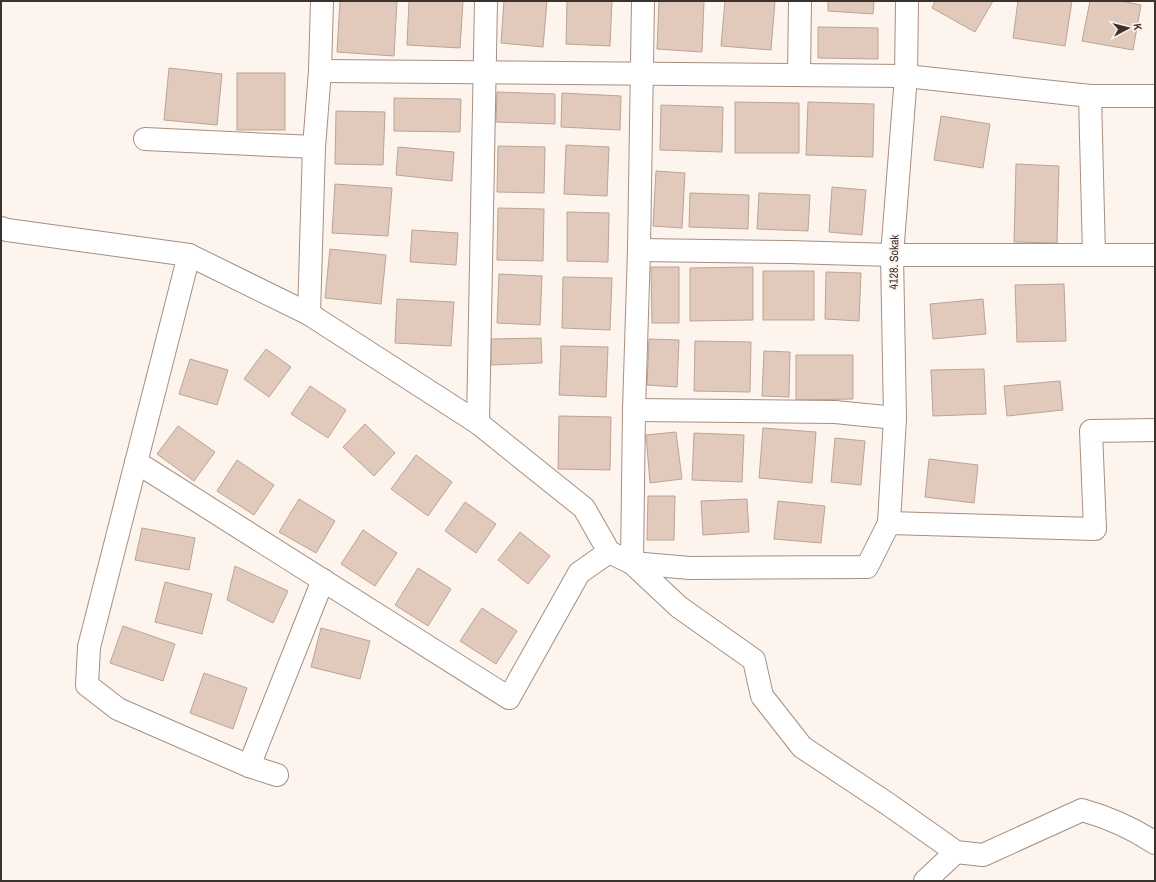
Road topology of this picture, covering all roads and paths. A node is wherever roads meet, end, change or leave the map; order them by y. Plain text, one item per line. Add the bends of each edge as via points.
1 (322, 1) edge
2 (486, 1) edge
3 (643, 1) edge
4 (800, 1) edge
5 (907, 1) edge
6 (320, 71) junction
7 (485, 72) junction
8 (642, 74) junction
9 (799, 75) junction
10 (906, 76) junction
11 (1090, 96) junction
12 (1155, 96) edge
13 (145, 139) dead end
14 (314, 147) junction
15 (1, 228) edge
16 (639, 250) junction
17 (189, 255) junction
18 (892, 255) junction
19 (1094, 255) junction
20 (1155, 255) edge
21 (309, 314) junction
22 (634, 410) junction
23 (895, 418) junction
24 (478, 423) junction
25 (1155, 430) edge
26 (136, 462) junction
27 (889, 523) junction
28 (609, 552) junction
29 (632, 563) junction
30 (324, 580) junction
31 (249, 766) junction
32 (277, 775) dead end
33 (1155, 843) edge
34 (956, 852) junction
35 (925, 881) edge

1 - 6 street
2 - 7 street
3 - 8 street
4 - 9 street
5 - 10 street, 4128. Sokak
6 - 7 street
6 - 14 street
7 - 8 street
7 - 24 street
8 - 9 street
8 - 16 street
9 - 10 street
10 - 11 street
10 - 18 street, 4128. Sokak
11 - 12 street
11 - 19 street
13 - 14 street
14 - 21 street
15 - 17 street
16 - 18 street
16 - 22 street
17 - 21 street
17 - 26 street
18 - 19 street
18 - 23 street, 4128. Sokak
19 - 20 street
21 - 24 street
22 - 23 street via 835,412
22 - 29 street
23 - 27 street, 4128. Sokak
24 - 28 street via 584,508
25 - 27 street via 1091,431 1095,529
26 - 30 street
26 - 31 street via 89,647 87,685 118,709
27 - 29 street via 867,567 690,568
28 - 29 street
28 - 30 street via 579,573 509,698
29 - 34 street via 679,607 754,660 762,696 802,747
30 - 31 street
31 - 32 street
33 - 34 street via 1109,818 1082,810 983,855
34 - 35 street

